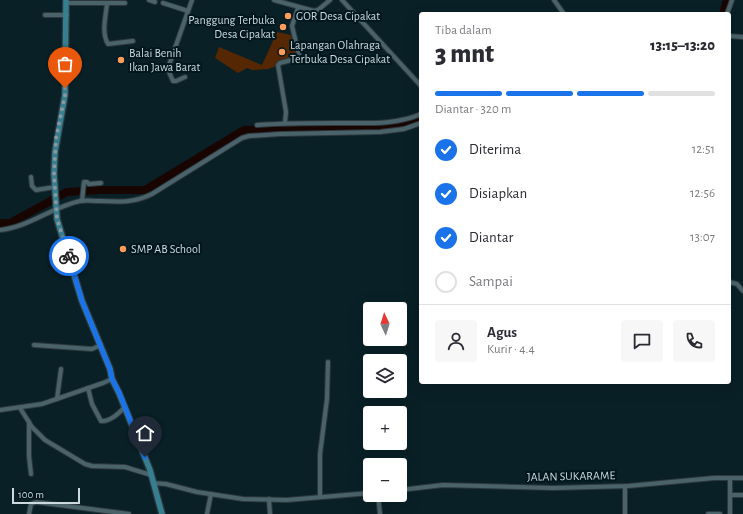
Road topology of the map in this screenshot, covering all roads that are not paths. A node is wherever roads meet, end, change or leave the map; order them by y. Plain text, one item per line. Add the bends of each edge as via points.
1 (149, 0) edge
2 (192, 0) edge
3 (274, 0) edge
4 (330, 0) edge
5 (342, 0) edge
6 (554, 0) edge
7 (732, 0) edge
8 (66, 1) edge
9 (155, 2) dead end
10 (107, 3) junction
11 (125, 3) dead end
12 (163, 4) dead end
13 (298, 8) junction
14 (188, 11) junction
15 (563, 12) edge
16 (728, 12) edge
17 (67, 14) junction
18 (45, 15) dead end
19 (731, 36) edge
20 (743, 37) edge
21 (133, 41) dead end
22 (185, 77) dead end
23 (419, 84) edge
24 (419, 115) edge
25 (285, 123) junction
26 (279, 124) junction
27 (419, 124) edge
28 (257, 125) dead end
29 (280, 133) junction
30 (31, 177) dead end
31 (101, 183) dead end
32 (55, 189) junction
33 (82, 201) junction
34 (56, 207) junction
35 (0, 230) edge
36 (731, 282) edge
37 (743, 291) edge
38 (34, 345) dead end
39 (101, 345) junction
40 (328, 362) dead end
41 (62, 369) dead end
42 (112, 379) junction
43 (88, 388) junction
44 (57, 399) junction
45 (125, 407) junction
46 (20, 408) junction
47 (0, 410) edge
48 (29, 422) junction
49 (31, 474) dead end
50 (151, 475) junction
51 (730, 478) junction
52 (743, 478) edge
53 (154, 483) junction
54 (625, 486) junction
55 (407, 489) edge
56 (363, 493) edge
57 (211, 494) junction
58 (730, 495) junction
59 (743, 495) edge
60 (320, 497) junction
61 (269, 500) junction
62 (379, 502) edge
63 (29, 514) edge
64 (129, 514) edge
65 (162, 514) edge
66 (207, 514) edge
67 (270, 514) edge
68 (380, 514) edge
69 (625, 514) edge
70 (708, 514) edge
71 (720, 514) edge
72 (730, 514) edge

1 - 9 street
2 - 14 street
3 - 13 street
4 - 13 street via 318,10
5 - 23 street
6 - 15 street
7 - 16 street
8 - 10 street
8 - 17 street
10 - 11 street
10 - 21 street via 105,40 108,44
12 - 14 street
13 - 25 street via 292,26 299,55 278,65 286,112
14 - 22 street via 168,65 173,81
17 - 18 street
17 - 32 street via 65,95 55,152
19 - 20 street
24 - 25 street via 381,123
25 - 26 street
26 - 28 street
26 - 29 street
27 - 29 street via 404,129 380,132
29 - 33 street via 242,138 140,200
30 - 32 street via 32,186 36,190
31 - 33 street via 84,182
32 - 34 street
33 - 34 street
34 - 35 street via 23,225
34 - 39 street via 60,229 82,301
36 - 37 street via 737,284
38 - 39 street via 92,349
39 - 42 street
40 - 60 street via 327,399 320,454
41 - 44 street
42 - 43 street
42 - 45 street
43 - 44 street
43 - 45 street via 92,404 101,421 106,421
44 - 46 street
45 - 50 street
46 - 47 street
46 - 48 street
48 - 49 street
48 - 50 street via 45,440 85,464 125,467
50 - 53 street
51 - 52 street, JALAN SUKARAME
51 - 54 street, JALAN SUKARAME
51 - 58 street
53 - 57 street
53 - 65 street
54 - 55 street, JALAN SUKARAME via 553,488 443,485
54 - 69 street
56 - 60 street
57 - 61 street
57 - 66 street
58 - 59 street
58 - 72 street
60 - 61 street
61 - 67 street
62 - 68 street
63 - 64 street via 31,504 36,502
70 - 71 street

